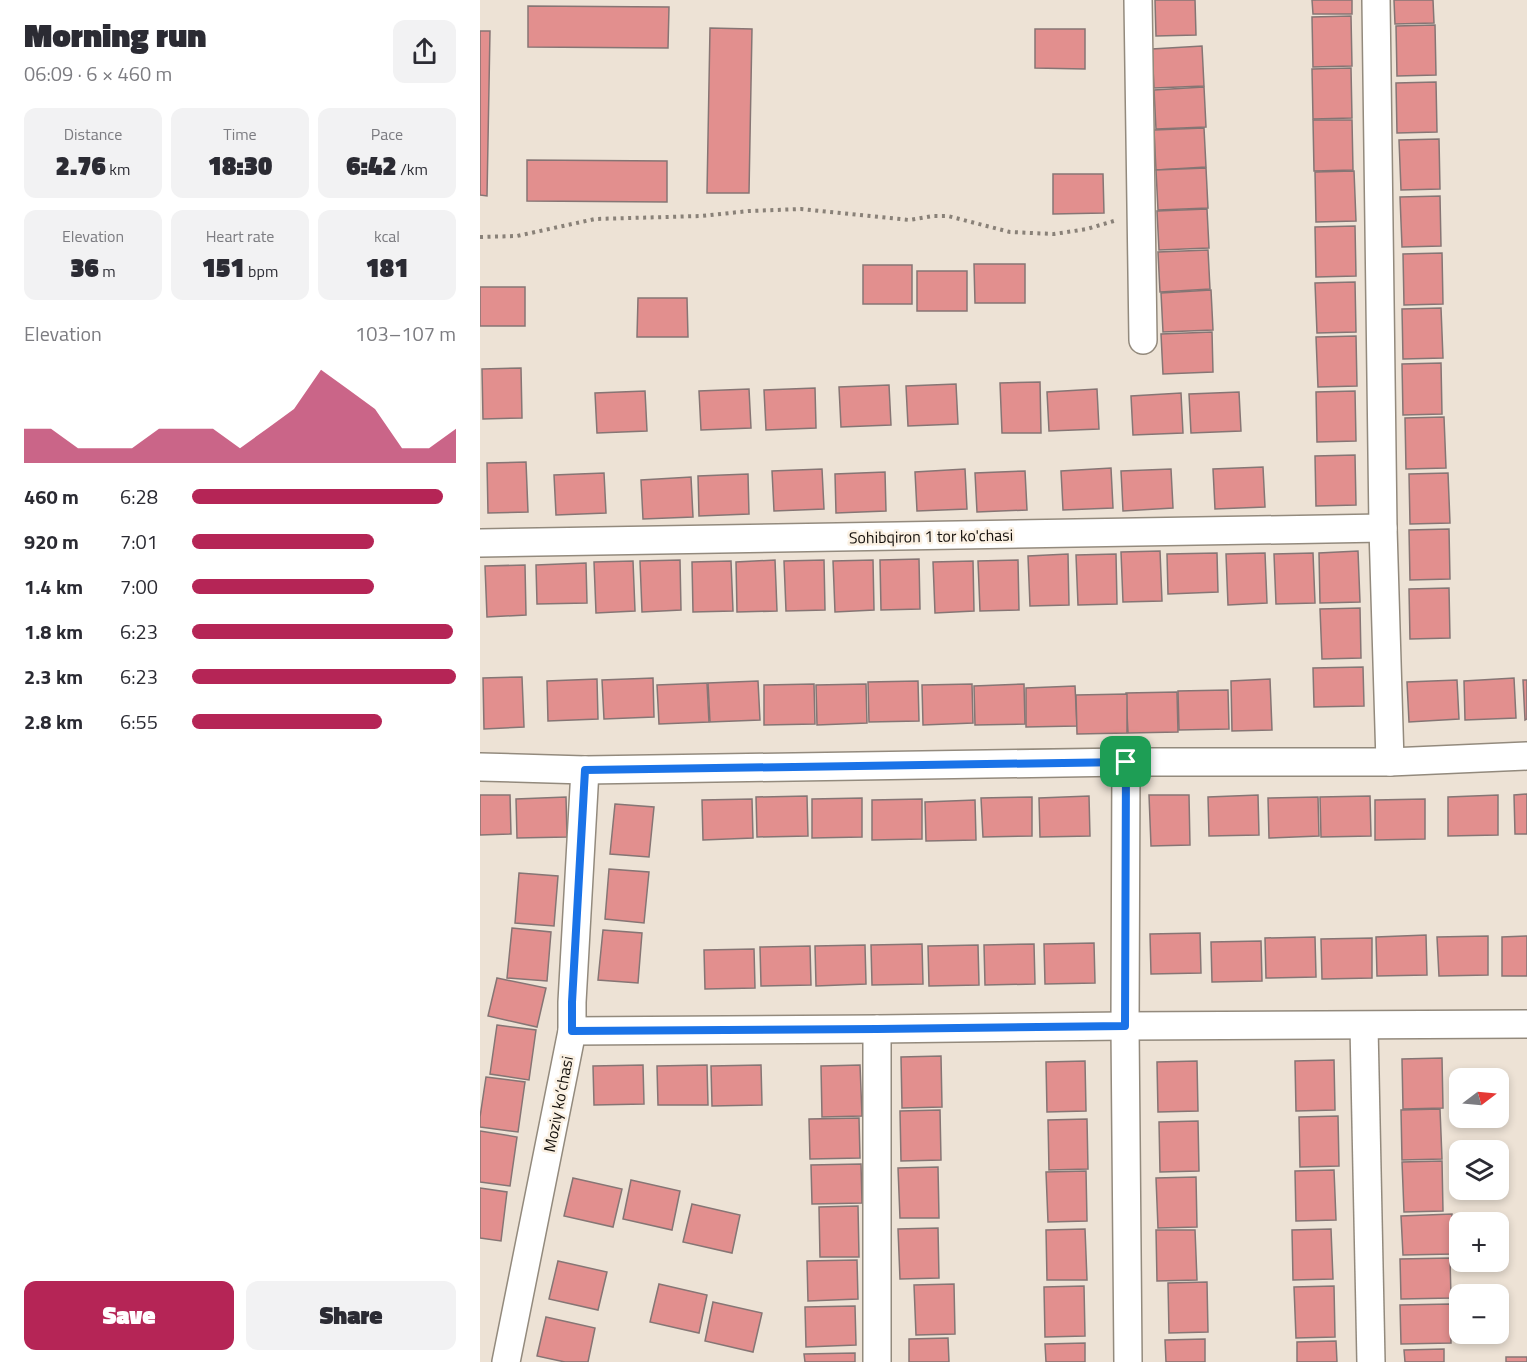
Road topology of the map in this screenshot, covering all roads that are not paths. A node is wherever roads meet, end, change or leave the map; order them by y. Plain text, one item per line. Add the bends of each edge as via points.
1 (1138, 0) edge
2 (1376, 0) edge
3 (1143, 340) dead end
4 (1383, 528) junction
5 (480, 543) edge
6 (1527, 756) edge
7 (1126, 762) junction
8 (1390, 762) junction
9 (480, 767) edge
10 (585, 770) junction
11 (1527, 1024) edge
12 (1125, 1026) junction
13 (1364, 1026) junction
14 (877, 1029) junction
15 (572, 1031) junction
16 (506, 1362) edge
17 (877, 1362) edge
18 (1128, 1362) edge
19 (1371, 1362) edge

1 - 3 street
2 - 4 street
4 - 5 street, Sohibqiron 1 tor ko'chasi
4 - 8 street
6 - 8 street
7 - 8 street
7 - 10 street
7 - 12 street
9 - 10 street
10 - 15 street, Moziy ko‘chasi
11 - 13 street
12 - 13 street
12 - 14 street
12 - 18 street
13 - 19 street
14 - 15 street
14 - 17 street
15 - 16 street, Moziy ko‘chasi

